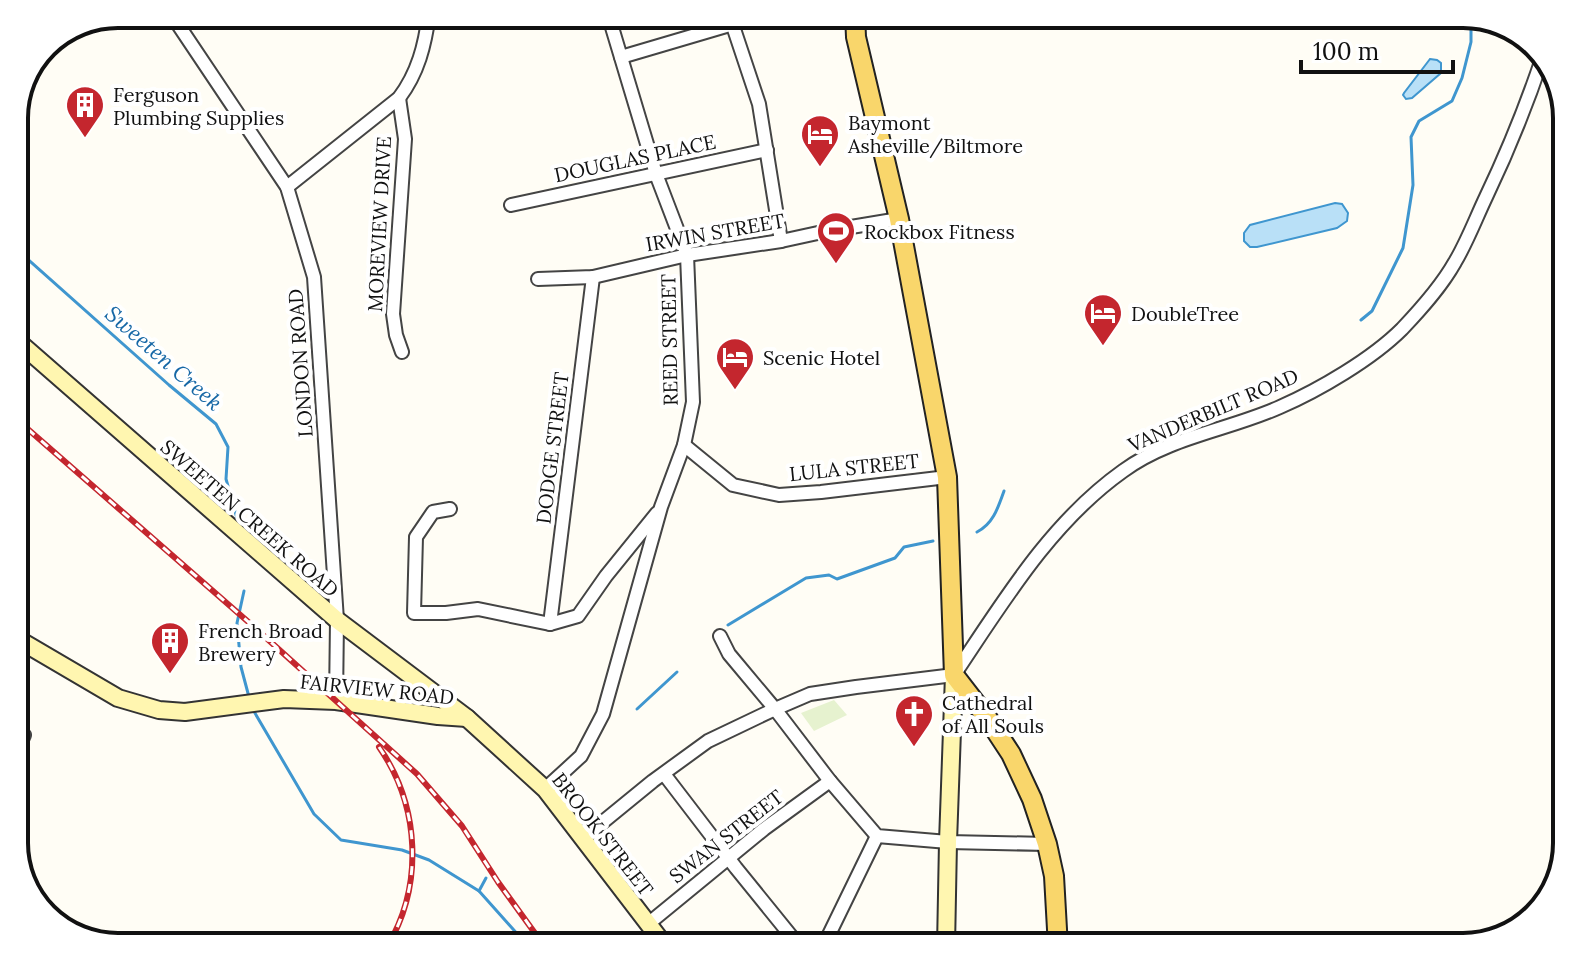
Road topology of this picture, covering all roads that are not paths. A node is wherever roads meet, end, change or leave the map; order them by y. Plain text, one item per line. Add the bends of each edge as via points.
1 (180, 28) edge
2 (427, 28) edge
3 (612, 28) edge
4 (706, 28) edge
5 (734, 28) edge
6 (850, 28) edge
7 (856, 28) edge
8 (856, 37) junction
9 (621, 57) junction
10 (1538, 69) edge
11 (399, 98) junction
12 (767, 150) junction
13 (656, 174) junction
14 (287, 187) junction
15 (511, 205) dead end
16 (899, 219) junction
17 (781, 241) junction
18 (687, 255) junction
19 (593, 277) junction
20 (538, 279) dead end
21 (28, 350) edge
22 (402, 352) dead end
23 (684, 445) junction
24 (947, 477) junction
25 (661, 507) junction
26 (450, 509) dead end
27 (337, 620) junction
28 (550, 624) junction
29 (720, 636) dead end
30 (28, 645) edge
31 (954, 675) junction
32 (336, 701) junction
33 (775, 709) junction
34 (467, 718) junction
35 (664, 774) junction
36 (830, 781) junction
37 (545, 789) junction
38 (877, 836) junction
39 (582, 839) junction
40 (948, 842) junction
41 (1047, 844) junction
42 (729, 857) junction
43 (648, 924) junction
44 (655, 933) edge
45 (789, 933) edge
46 (830, 933) edge
47 (946, 933) edge
48 (1058, 933) edge

1 - 14 street, LONDON ROAD
2 - 11 street via 421,57
3 - 9 street, REED STREET
4 - 9 street
5 - 12 street via 759,104
6 - 8 main road
7 - 8 main road
8 - 16 main road
9 - 13 street, REED STREET
10 - 31 street, VANDERBILT ROAD via 1455,263 1406,325 1362,360 1283,405 1175,444 1124,470 1052,536
11 - 14 street
11 - 22 street, MOREVIEW DRIVE via 405,139 393,314
12 - 13 street, DOUGLAS PLACE
12 - 17 street
13 - 15 street, DOUGLAS PLACE
13 - 18 street, REED STREET
14 - 27 street, LONDON ROAD via 314,277
16 - 17 street, IRWIN STREET
16 - 24 main road
17 - 18 street, IRWIN STREET
18 - 19 street, IRWIN STREET
18 - 23 street, REED STREET via 693,402
19 - 20 street, IRWIN STREET
19 - 28 street, DODGE STREET
21 - 27 main road, SWEETEN CREEK ROAD
23 - 24 street, LULA STREET via 733,485 779,495
23 - 25 street, REED STREET
24 - 31 main road
25 - 28 street via 578,616
25 - 37 street, REED STREET via 603,714 581,756
26 - 28 street via 433,512 416,537 414,613 478,609
27 - 32 street, LONDON ROAD
27 - 34 main road, SWEETEN CREEK ROAD
29 - 33 street
30 - 32 main road, FAIRVIEW ROAD via 118,698 159,710 185,712 284,699
31 - 33 street via 810,694
31 - 40 main road
31 - 41 main road via 1011,754
32 - 34 main road, FAIRVIEW ROAD
33 - 35 street via 708,741
33 - 36 street
34 - 37 main road, BROOK STREET
35 - 39 street
35 - 42 street
36 - 38 street
36 - 42 street, SWAN STREET
37 - 39 main road, BROOK STREET
38 - 40 street
38 - 46 street
39 - 43 main road, BROOK STREET
40 - 41 street
40 - 47 main road
41 - 48 main road
42 - 43 street, SWAN STREET
42 - 45 street
43 - 44 main road, BROOK STREET

